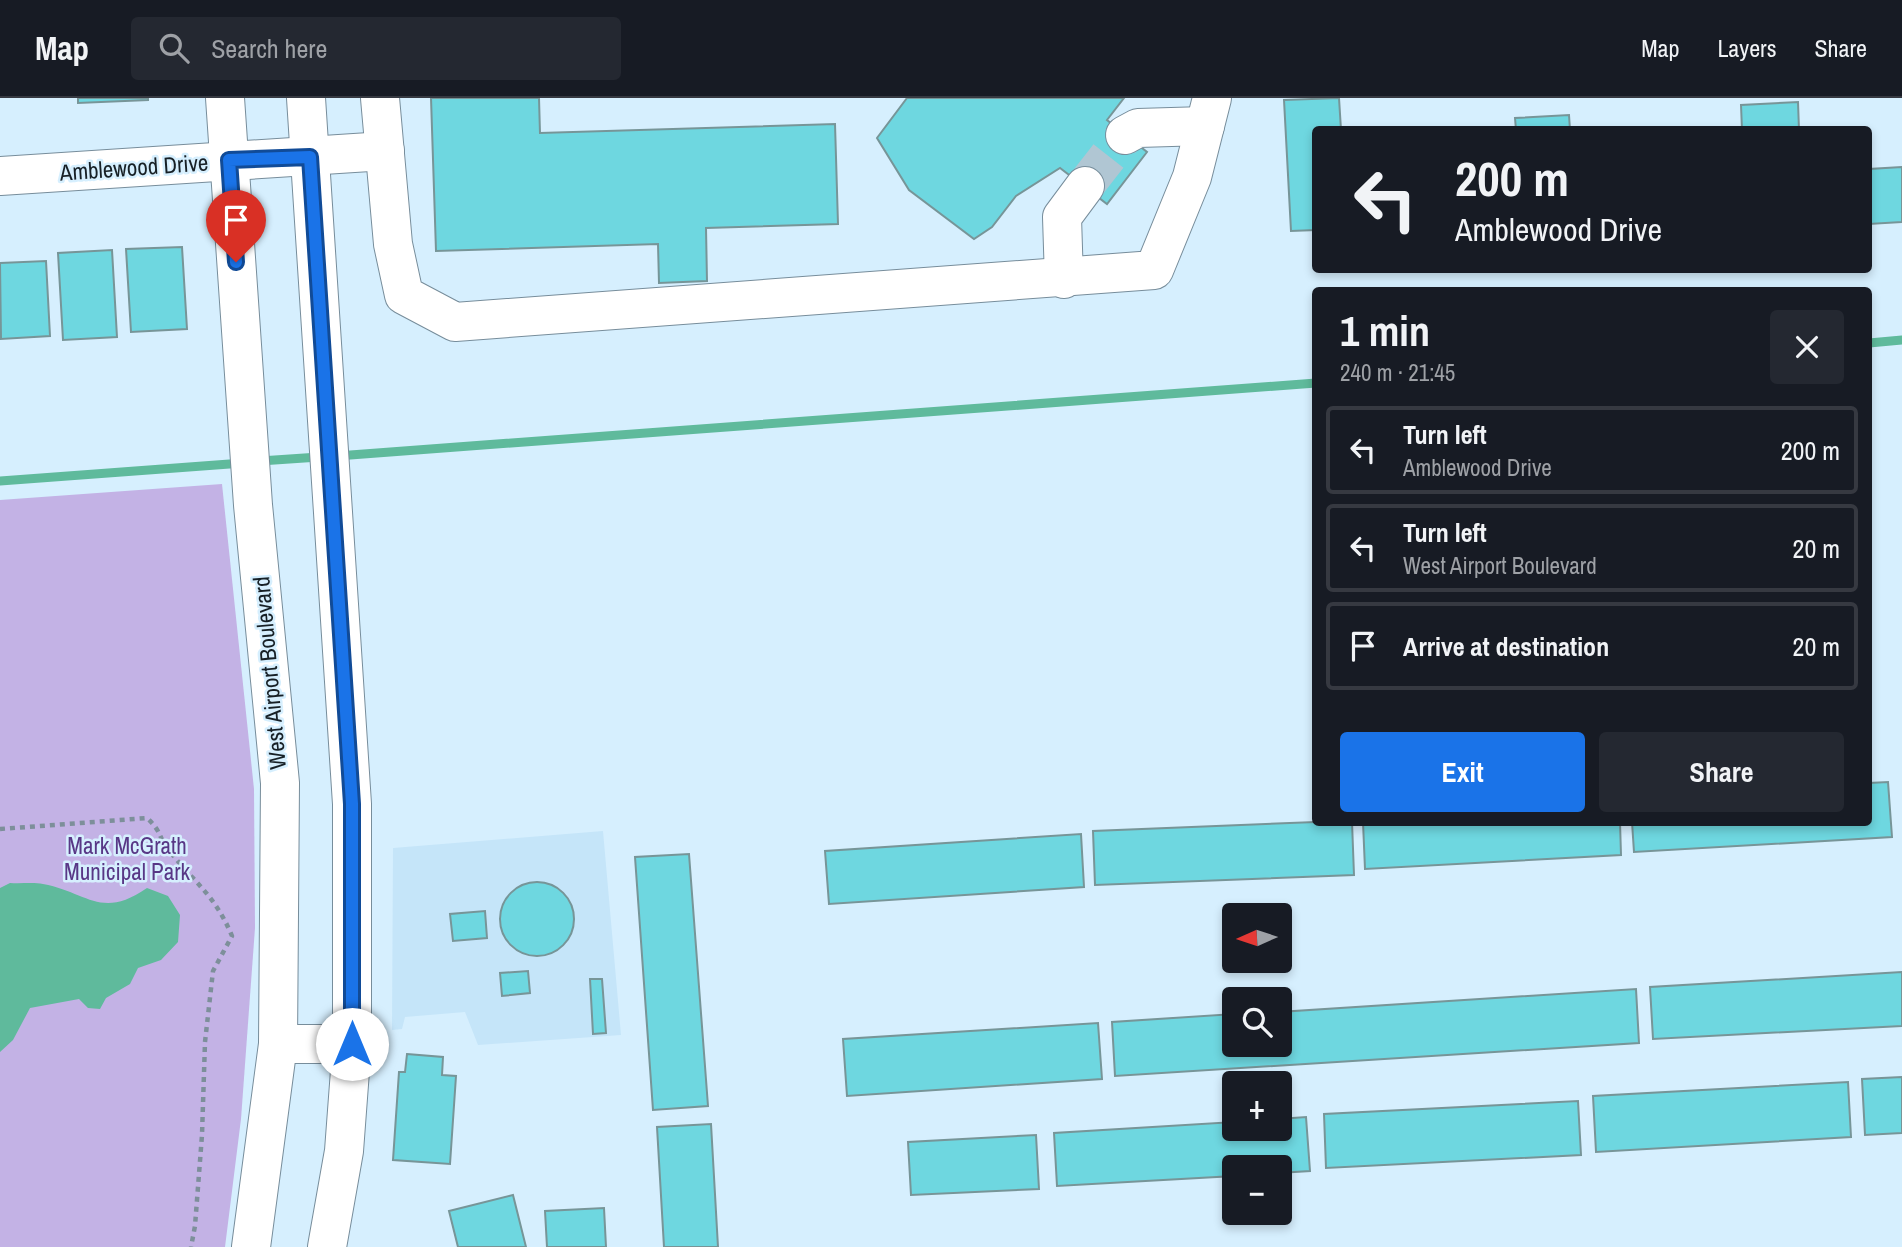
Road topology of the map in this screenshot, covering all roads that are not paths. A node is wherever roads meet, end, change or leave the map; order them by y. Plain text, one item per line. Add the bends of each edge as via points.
1 (225, 98) edge
2 (306, 98) edge
3 (380, 98) edge
4 (1209, 112) edge
5 (1125, 135) tunnel mouth
6 (385, 152) junction
7 (310, 157) junction
8 (229, 160) junction
9 (0, 176) edge
10 (1085, 186) tunnel mouth
11 (1063, 279) junction
12 (278, 1044) junction
13 (352, 1044) junction
14 (251, 1247) edge
15 (327, 1247) edge

1 - 8 main road, West Airport Boulevard
2 - 7 main road
3 - 6 main road
4 - 5 main road
4 - 11 main road via 1192,177 1154,270
6 - 7 main road, Amblewood Drive
6 - 11 main road via 393,244 404,295 455,322
7 - 8 main road, Amblewood Drive
7 - 13 main road via 352,804
8 - 9 main road, Amblewood Drive
8 - 12 main road, West Airport Boulevard via 253,505 279,783
10 - 11 main road via 1062,217
12 - 13 main road
12 - 14 main road, West Airport Boulevard
13 - 15 main road via 344,1151

